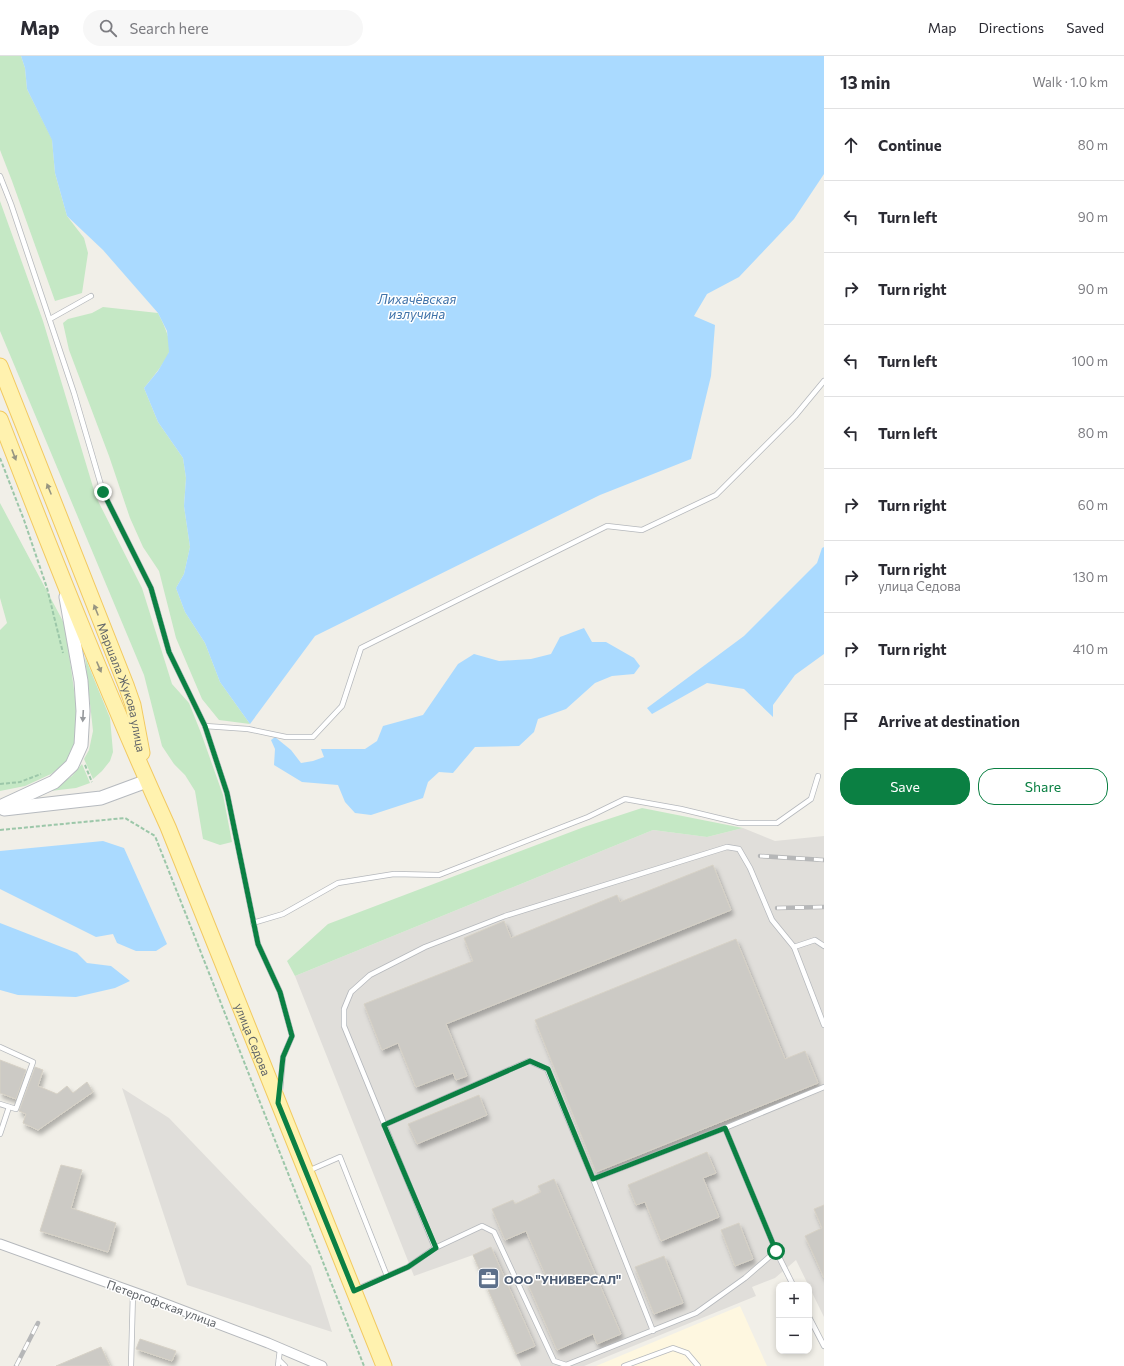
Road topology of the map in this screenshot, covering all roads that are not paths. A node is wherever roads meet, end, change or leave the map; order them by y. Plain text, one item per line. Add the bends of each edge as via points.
1 (0, 176) edge
2 (91, 296) dead end
3 (50, 319) junction
4 (0, 366) edge
5 (824, 381) edge
6 (0, 419) edge
7 (63, 581) junction
8 (205, 726) junction
9 (818, 776) dead end
10 (147, 781) junction
11 (0, 808) edge
12 (254, 923) junction
13 (824, 946) edge
14 (794, 947) junction
15 (824, 1024) edge
16 (0, 1047) edge
17 (824, 1087) edge
18 (278, 1103) junction
19 (0, 1104) edge
20 (9, 1107) junction
21 (384, 1125) junction
22 (725, 1128) junction
23 (0, 1134) edge
24 (306, 1172) junction
25 (593, 1179) junction
26 (0, 1244) edge
27 (436, 1248) junction
28 (776, 1251) junction
29 (387, 1276) junction
30 (792, 1282) edge
31 (354, 1291) junction
32 (133, 1292) junction
33 (810, 1318) edge
34 (653, 1331) junction
35 (824, 1346) edge
36 (280, 1349) junction
37 (279, 1360) junction
38 (131, 1366) edge
39 (278, 1366) edge
40 (284, 1366) edge
41 (322, 1366) edge
42 (384, 1366) edge
43 (624, 1366) edge
44 (698, 1366) edge

1 - 3 lane
2 - 3 lane
3 - 8 lane via 103,492 151,588 169,652
10 -> 4 main road, Маршала Жукова улица via 133,705 126,685
5 - 8 lane via 795,416 716,495 642,530 607,526 361,648 342,706 313,737 286,737 248,729
6 -> 7 main road, Маршала Жукова улица
7 -> 10 main road, Маршала Жукова улица
7 -> 11 main road via 81,681 81,745 72,764 54,782
8 - 12 lane via 227,793
9 - 12 lane via 811,799 777,823 739,823 625,799 588,817 439,875 394,874 338,883 284,914
10 - 11 main road via 101,798
10 - 18 main road, улица Седова via 168,827
12 - 18 lane via 258,944 280,992 292,1036 283,1057
13 - 14 lane via 815,940
14 - 15 lane
14 - 21 lane via 772,920 739,849 727,847 505,916 425,946 370,975 351,992 344,1009 344,1026
16 - 20 lane via 33,1062 16,1109
17 - 22 lane
18 - 24 main road, улица Седова
19 - 20 lane
20 - 23 lane
21 - 25 lane via 530,1061 548,1069
21 - 27 lane
22 - 25 lane
22 - 28 lane
24 - 29 lane via 340,1157
24 - 31 main road, улица Седова
25 - 34 lane
26 - 32 street, Петергофская улица
27 - 29 lane via 408,1267
27 - 34 lane via 482,1226 494,1232 554,1361 566,1365
28 - 30 lane
28 - 34 lane via 745,1278 696,1313
29 - 31 lane
31 - 42 main road, улица Седова
32 - 36 street, Петергофская улица
32 - 38 lane
33 - 35 lane
36 - 37 lane
36 - 41 street, Петергофская улица
37 - 39 lane
37 - 40 lane
43 - 44 lane via 673,1348 687,1353

